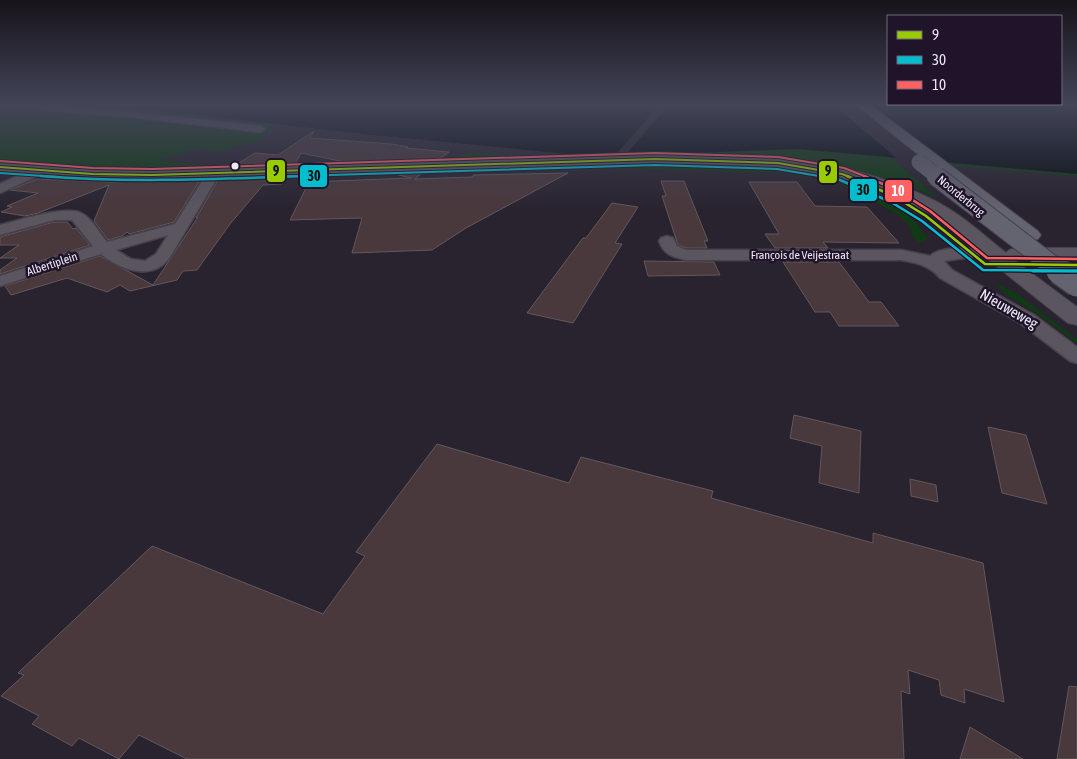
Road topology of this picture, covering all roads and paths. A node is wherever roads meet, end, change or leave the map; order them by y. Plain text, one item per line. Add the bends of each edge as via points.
1 (891, 139) edge
2 (906, 139) edge
3 (0, 166) edge
4 (40, 170) junction
5 (214, 173) junction
6 (842, 174) junction
7 (0, 189) edge
8 (957, 224) junction
9 (181, 227) junction
10 (0, 230) edge
11 (667, 241) dead end
12 (104, 248) junction
13 (1032, 254) junction
14 (1077, 254) edge
15 (989, 259) junction
16 (939, 266) junction
17 (1077, 266) edge
18 (0, 280) edge
19 (1077, 284) edge
20 (1077, 318) edge
21 (1077, 336) edge
22 (1077, 356) edge

1 - 19 main road, Noorderbrug, bridge
2 - 17 main road, Noorderbrug
3 - 4 street
4 - 5 street via 124,175
4 - 7 street
5 - 6 street via 677,159 778,163
5 - 9 street
6 - 8 street via 904,192
6 - 15 street via 906,203
8 - 13 street via 997,244
8 - 15 street
9 - 12 street, Albertiplein
9 - 12 street via 162,257 143,267 128,265
10 - 12 street via 54,216 72,215 81,220
11 - 16 street, François de Veijestraat via 675,253 686,255 901,255
12 - 18 street, Albertiplein
13 - 14 street
13 - 15 street
15 - 16 street, Nieuweweg
15 - 17 street
15 - 20 street
15 - 21 street
16 - 22 street, Nieuweweg via 946,274 1037,325

